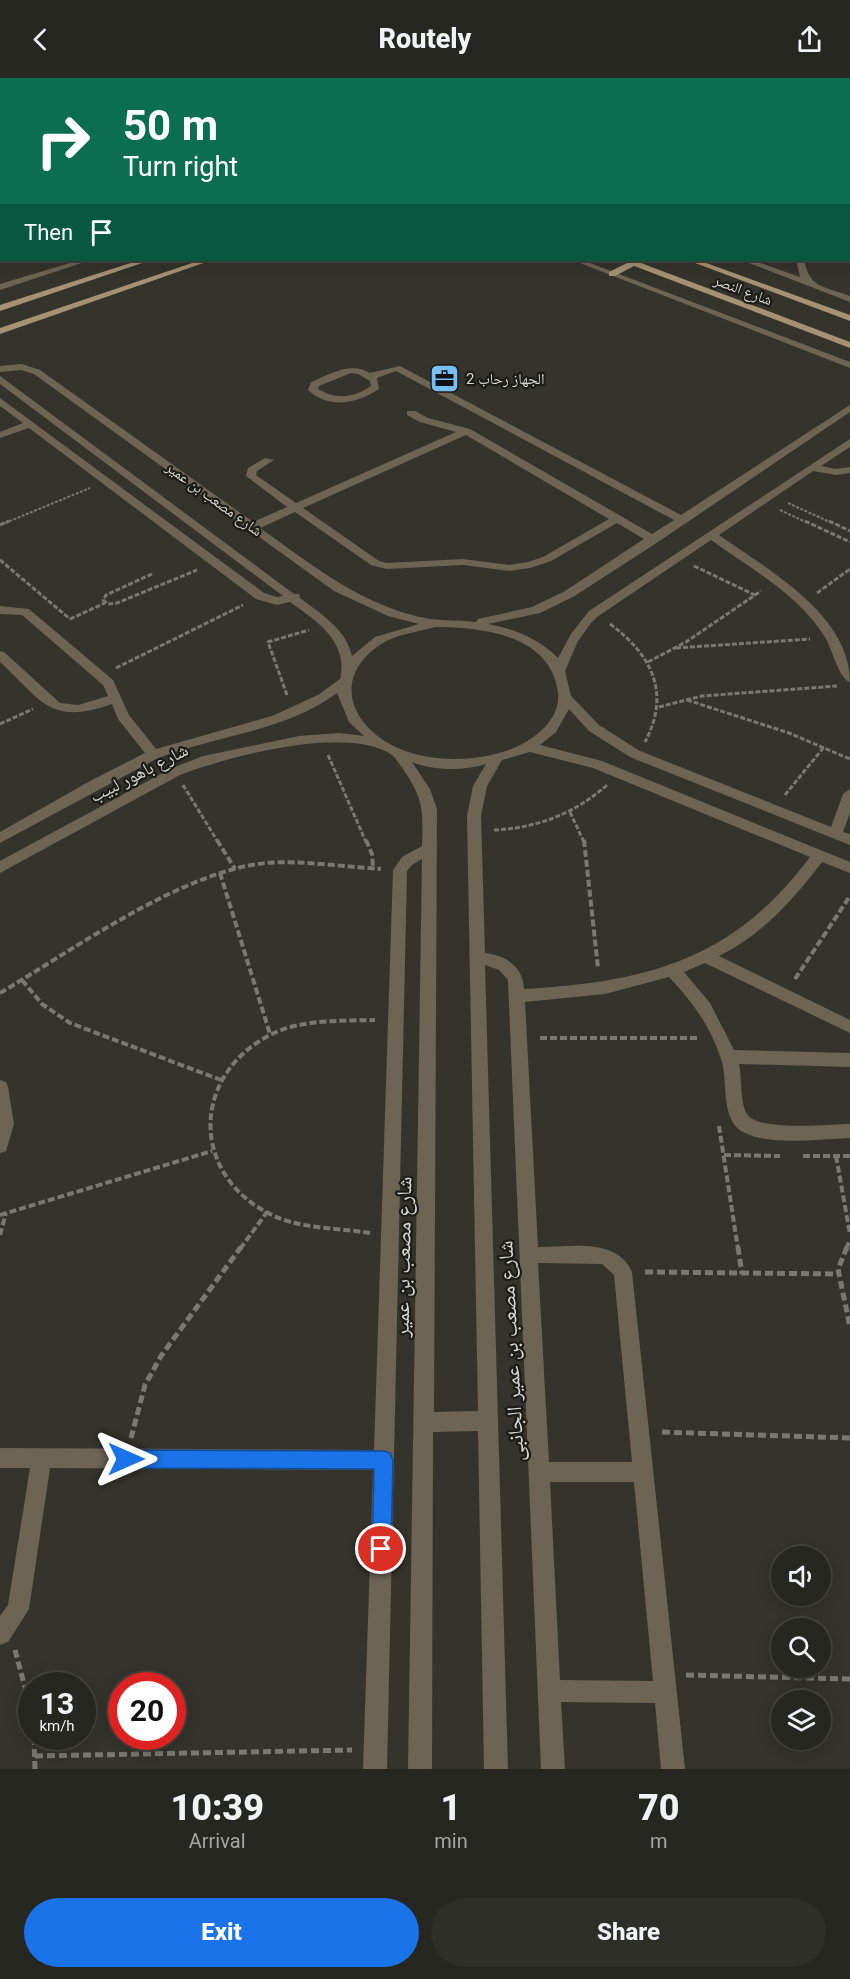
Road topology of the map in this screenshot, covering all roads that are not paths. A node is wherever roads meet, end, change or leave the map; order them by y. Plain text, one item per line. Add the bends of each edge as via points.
1 (144, 261) edge
2 (205, 261) edge
3 (579, 261) edge
4 (630, 261) edge
5 (693, 261) edge
6 (748, 261) edge
7 (800, 261) edge
8 (70, 262) edge
9 (612, 274) junction
10 (809, 284) junction
11 (0, 287) edge
12 (850, 299) edge
13 (0, 308) edge
14 (850, 318) edge
15 (0, 331) edge
16 (850, 345) edge
17 (850, 365) edge
18 (0, 369) edge
19 (369, 377) junction
20 (0, 379) edge
21 (0, 401) edge
22 (850, 408) edge
23 (411, 413) dead end
24 (834, 418) junction
25 (31, 424) junction
26 (850, 425) edge
27 (466, 431) junction
28 (0, 435) edge
29 (850, 442) edge
30 (269, 460) dead end
31 (812, 468) junction
32 (850, 470) edge
33 (757, 493) junction
34 (297, 508) junction
35 (617, 519) junction
36 (683, 520) junction
37 (252, 527) junction
38 (712, 535) junction
39 (654, 540) junction
40 (646, 562) junction
41 (295, 597) junction
42 (0, 610) edge
43 (434, 623) junction
44 (473, 623) junction
45 (0, 655) edge
46 (559, 672) junction
47 (346, 676) junction
48 (850, 678) edge
49 (565, 697) junction
50 (116, 698) junction
51 (376, 743) junction
52 (529, 747) junction
53 (399, 754) junction
54 (154, 755) junction
55 (496, 759) junction
56 (850, 794) edge
57 (835, 835) junction
58 (0, 838) edge
59 (850, 840) edge
60 (429, 849) junction
61 (819, 855) junction
62 (0, 868) edge
63 (850, 868) edge
64 (707, 957) junction
65 (477, 959) junction
66 (673, 970) junction
67 (517, 996) junction
68 (850, 1027) edge
69 (729, 1057) junction
70 (850, 1060) edge
71 (0, 1087) edge
72 (850, 1131) edge
73 (0, 1146) edge
74 (529, 1255) junction
75 (486, 1421) junction
76 (424, 1422) junction
77 (0, 1458) edge
78 (42, 1458) junction
79 (384, 1460) junction
80 (539, 1472) junction
81 (645, 1472) junction
82 (4, 1630) edge
83 (665, 1683) junction
84 (549, 1691) junction
85 (375, 1769) edge
86 (420, 1769) edge
87 (496, 1769) edge
88 (553, 1769) edge
89 (673, 1769) edge

1 - 13 main road
2 - 15 main road
3 - 9 street
4 - 9 main road
4 - 16 main road, شارع النصر
5 - 14 main road, شارع النصر
6 - 10 street
7 - 10 street
8 - 11 street
9 - 17 street
10 - 12 street
18 - 37 street, شارع مصعب بن عمير via 22,367 37,372
19 - 19 street via 377,383 376,387 342,401 326,399 312,387 345,371 360,371
19 - 36 street via 397,368
20 - 41 street, شارع مصعب بن عمير
21 - 25 street
22 - 24 street
23 - 27 street
24 - 26 street
24 - 33 street
25 - 28 street
25 - 41 street via 260,596 277,601
27 - 34 street
27 - 35 street
29 - 31 street
30 - 34 street via 252,470 251,476
31 - 32 street
31 - 33 street
33 - 36 street
33 - 38 street
34 - 35 street via 375,563 400,568 438,562 509,568 530,565
34 - 37 street
35 - 39 street
36 - 39 street
37 - 43 street, شارع مصعب بن عمير via 338,589 392,613
38 - 40 street via 678,558
38 - 48 street via 804,602 832,638
39 - 40 street
40 - 44 street via 554,603 516,616
40 - 46 street via 583,624 568,647
41 - 47 street, شارع مصعب بن عمير via 330,626 344,646
42 - 50 street via 25,612 113,688
43 - 44 street
43 - 47 street via 382,639 362,653
44 - 46 street via 526,640 540,649
45 - 50 street via 64,709 75,710
46 - 49 street
47 - 51 street via 346,708 363,733
47 - 54 street, شارع باهور لبيب via 322,699 295,714
49 - 52 street via 551,729
49 - 57 street via 594,728 635,754
50 - 54 street via 123,716
51 - 53 street
51 - 62 street, شارع باهور لبيب via 320,738 208,759 175,772
52 - 55 street
52 - 61 street via 619,772
53 - 55 street via 437,763
53 - 60 street, شارع مصعب بن عمير via 423,789 430,809
54 - 58 street, شارع باهور لبيب
55 - 65 street via 475,801
56 - 57 street
57 - 59 street
60 - 76 street, شارع مصعب بن عمير
60 - 79 street via 400,870
61 - 63 street
61 - 64 street via 778,908 737,940
64 - 66 street
64 - 68 street
65 - 67 street, شارع مصعب بن عمير الجانبى via 498,960 510,968
65 - 75 street
66 - 67 street via 600,990
66 - 69 street via 708,1010
67 - 74 street, شارع مصعب بن عمير الجانبى
69 - 70 street
69 - 72 street via 735,1082 735,1109 742,1122 752,1129
71 - 73 street via 6,1124
74 - 80 street, شارع مصعب بن عمير الجانبى
74 - 81 street via 604,1256 622,1272
75 - 76 street
75 - 87 street
76 - 86 street, شارع مصعب بن عمير
77 - 78 street
78 - 79 street
78 - 82 street via 18,1609
79 - 85 street
80 - 81 street
80 - 84 street, شارع مصعب بن عمير الجانبى
81 - 83 street
83 - 84 street
83 - 89 street
84 - 88 street, شارع مصعب بن عمير الجانبى

